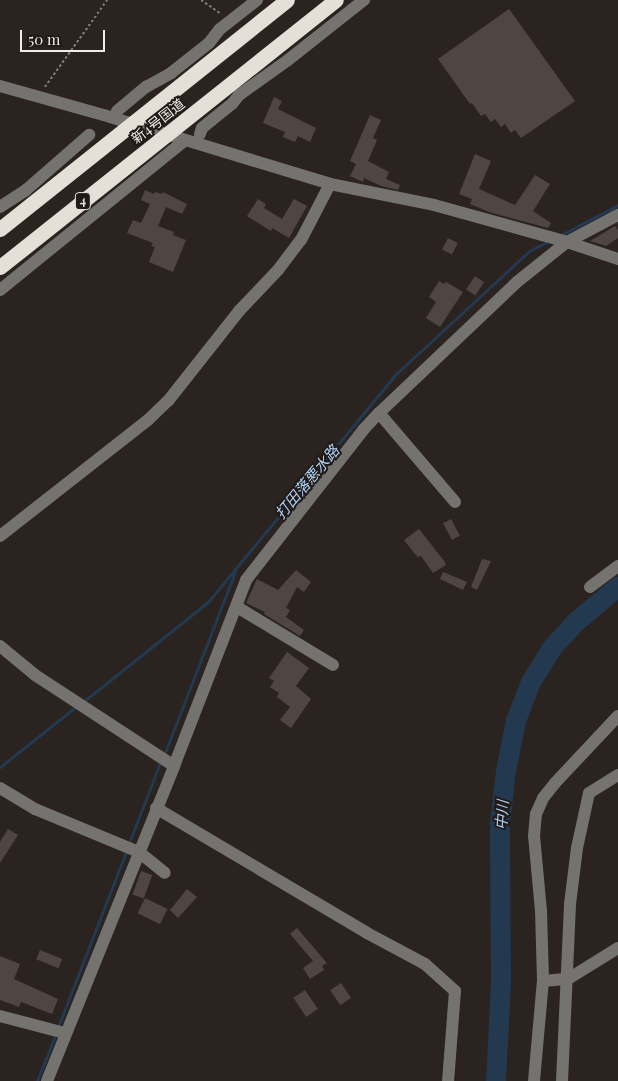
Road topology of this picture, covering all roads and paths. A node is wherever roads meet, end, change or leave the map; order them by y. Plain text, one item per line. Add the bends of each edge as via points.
1 (107, 0) edge
2 (201, 0) edge
3 (257, 0) edge
4 (287, 0) edge
5 (336, 0) edge
6 (364, 0) edge
7 (231, 21) junction
8 (189, 59) junction
9 (199, 70) junction
10 (248, 79) junction
11 (0, 86) edge
12 (38, 98) junction
13 (117, 111) dead end
14 (132, 124) junction
15 (200, 134) dead end
16 (89, 135) dead end
17 (166, 135) junction
18 (185, 140) junction
19 (330, 184) junction
20 (40, 188) junction
21 (0, 207) edge
22 (618, 215) edge
23 (0, 229) edge
24 (567, 242) junction
25 (618, 259) edge
26 (0, 267) edge
27 (0, 290) edge
28 (379, 413) junction
29 (456, 502) dead end
30 (0, 536) edge
31 (618, 566) edge
32 (590, 587) dead end
33 (237, 607) junction
34 (0, 646) edge
35 (333, 665) dead end
36 (618, 716) edge
37 (174, 766) junction
38 (618, 775) edge
39 (0, 788) edge
40 (156, 808) junction
41 (139, 852) junction
42 (166, 873) dead end
43 (618, 948) edge
44 (568, 979) junction
45 (543, 981) junction
46 (0, 1016) edge
47 (65, 1033) junction
48 (47, 1081) edge
49 (448, 1081) edge
50 (534, 1081) edge
51 (562, 1081) edge

1 - 12 path
2 - 7 path
3 - 7 street
4 - 9 highway, 新4号国道 / 4
5 - 10 highway, 新4号国道 / 4
6 - 10 street via 288,60
7 - 8 street
8 - 9 street
8 - 13 street
9 - 14 highway, 新4号国道 / 4
10 - 15 street via 232,104 202,128
10 - 17 highway, 新4号国道 / 4
11 - 12 street
12 - 14 street
14 - 17 street
14 - 20 highway, 新4号国道 / 4
16 - 20 street
17 - 18 street
17 - 26 highway, 新4号国道 / 4
18 - 19 street
18 - 27 street
19 - 24 street via 434,205
19 - 30 street via 301,240 239,311 168,401
20 - 21 street
20 - 23 highway, 新4号国道 / 4
22 - 24 street
24 - 25 street
24 - 28 street via 517,282
28 - 29 street
28 - 33 street via 246,580
31 - 32 street
33 - 35 street
33 - 37 street
34 - 37 street via 35,675
36 - 45 street via 555,783 536,814 534,836
37 - 40 street
38 - 44 street via 589,793 577,848
39 - 41 street via 35,809
40 - 41 street
40 - 49 street via 367,933 426,964 455,991
41 - 42 street
41 - 47 street
43 - 44 street
44 - 45 street
44 - 51 street
45 - 50 street
46 - 47 street
47 - 48 street

